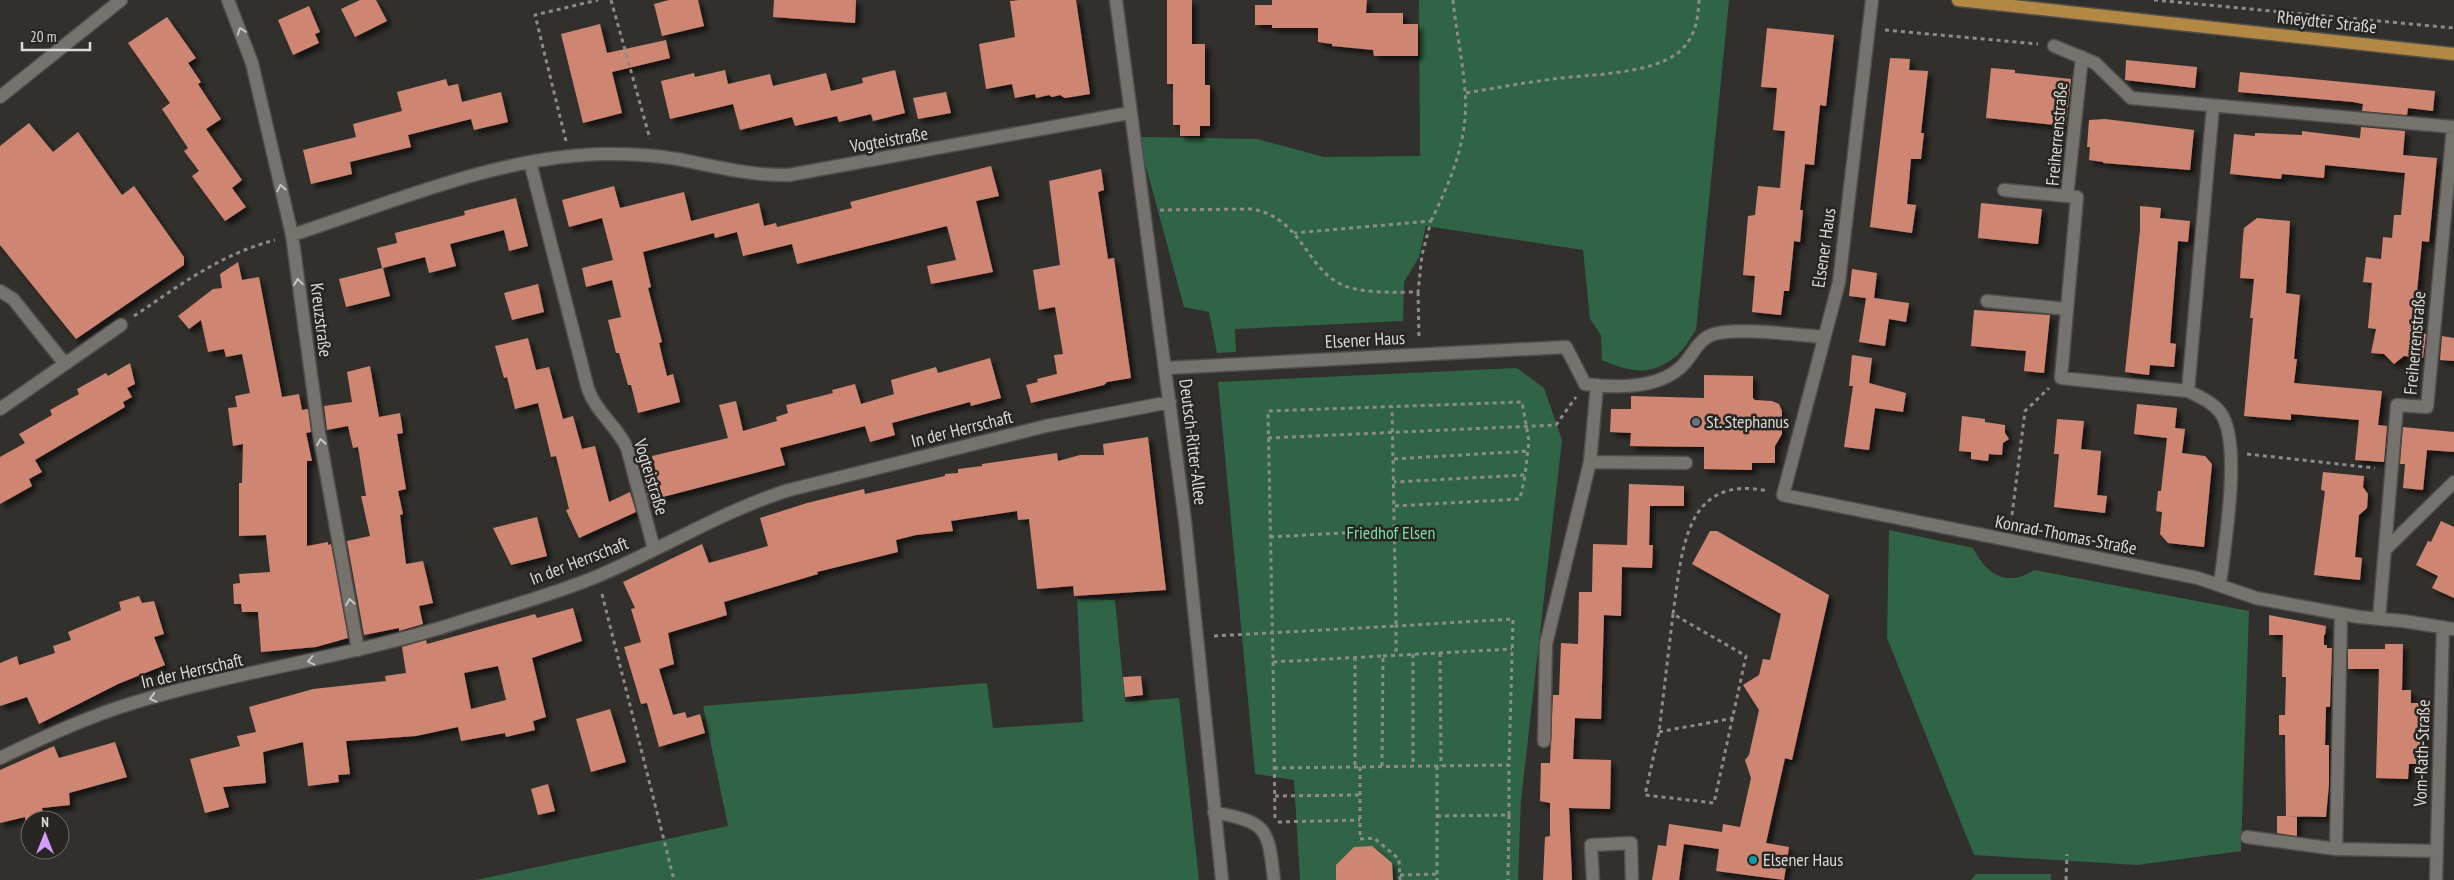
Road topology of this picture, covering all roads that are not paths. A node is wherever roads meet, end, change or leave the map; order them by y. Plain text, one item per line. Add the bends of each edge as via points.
1 (121, 0) edge
2 (228, 0) edge
3 (1872, 0) edge
4 (1958, 0) edge
5 (1973, 1) edge
6 (2027, 3) edge
7 (1117, 4) edge
8 (2054, 46) road end
9 (2454, 54) edge
10 (2082, 57) junction
11 (0, 97) edge
12 (2213, 106) junction
13 (1129, 114) junction
14 (2453, 127) edge
15 (530, 162) junction
16 (2004, 190) dead end
17 (2068, 196) junction
18 (292, 235) junction
19 (0, 291) edge
20 (1986, 301) dead end
21 (2067, 309) junction
22 (121, 325) road end
23 (1824, 337) junction
24 (65, 364) junction
25 (1166, 368) junction
26 (1591, 385) junction
27 (2188, 391) junction
28 (1170, 402) junction
29 (0, 409) edge
30 (1590, 462) junction
31 (1686, 463) dead end
32 (2454, 482) edge
33 (1783, 495) joint
34 (654, 549) junction
35 (2384, 550) junction
36 (2220, 585) junction
37 (2340, 614) junction
38 (2379, 619) junction
39 (2449, 628) edge
40 (358, 650) junction
41 (1544, 741) dead end
42 (0, 758) edge
43 (1214, 812) junction
44 (2247, 838) dead end
45 (2336, 849) junction
46 (2437, 851) junction
47 (1222, 880) edge
48 (1274, 880) edge
49 (1593, 880) edge
50 (1632, 880) edge
51 (2436, 880) edge

1 - 11 street
18 -> 2 street, Kreuzstraße via 252,63
3 - 23 street, Elsener Haus via 1839,282
4 - 5 main road, Rheydter Straße
5 - 6 main road, Rheydter Straße
6 - 9 main road, Rheydter Straße
7 - 13 street, Deutsch-Ritter-Allee
8 - 10 street, Freiherrenstraße
10 - 12 street, Freiherrenstraße via 2095,63 2131,98
10 - 17 street, Freiherrenstraße
12 - 14 street, Freiherrenstraße
12 - 27 street
13 - 15 street, Vogteistraße via 798,174 764,174 654,156 605,154
13 - 25 street, Deutsch-Ritter-Allee
14 - 35 street, Freiherrenstraße via 2427,407 2397,405
15 - 18 street, Vogteistraße via 473,176
15 - 34 street, Vogteistraße via 588,389 596,407 627,448
16 - 17 street
17 - 21 street, Freiherrenstraße via 2077,197
40 -> 18 street, Kreuzstraße via 319,433
19 - 24 street via 13,299
20 - 21 street
21 - 27 street, Freiherrenstraße via 2061,378
22 - 24 street
23 - 26 street via 1712,334 1702,340 1685,363 1669,375 1635,385
23 - 33 street, Elsener Haus
24 - 29 street
25 - 26 street, Elsener Haus via 1566,347
25 - 28 street, Deutsch-Ritter-Allee
26 - 30 street
27 - 36 street via 2220,413 2228,428 2231,452
28 - 34 street, In der Herrschaft via 1046,426 789,490 753,503
28 - 43 street, Deutsch-Ritter-Allee
30 - 31 street
30 - 41 street via 1547,635
32 - 35 street
33 - 36 street, Konrad-Thomas-Straße
34 - 40 street, In der Herrschaft via 598,576 449,625
35 - 38 street, Freiherrenstraße
36 - 37 street, Konrad-Thomas-Straße via 2248,596
37 - 38 street, Konrad-Thomas-Straße
37 - 45 street
38 - 39 street, Konrad-Thomas-Straße
39 - 46 street, Vom-Rath-Straße
40 -> 42 street, In der Herrschaft via 138,702 77,724
43 - 47 street, Deutsch-Ritter-Allee
43 - 48 street via 1247,819 1261,827 1269,843
44 - 45 street
45 - 46 street
46 - 51 street, Vom-Rath-Straße
49 - 50 street via 1591,845 1631,843

